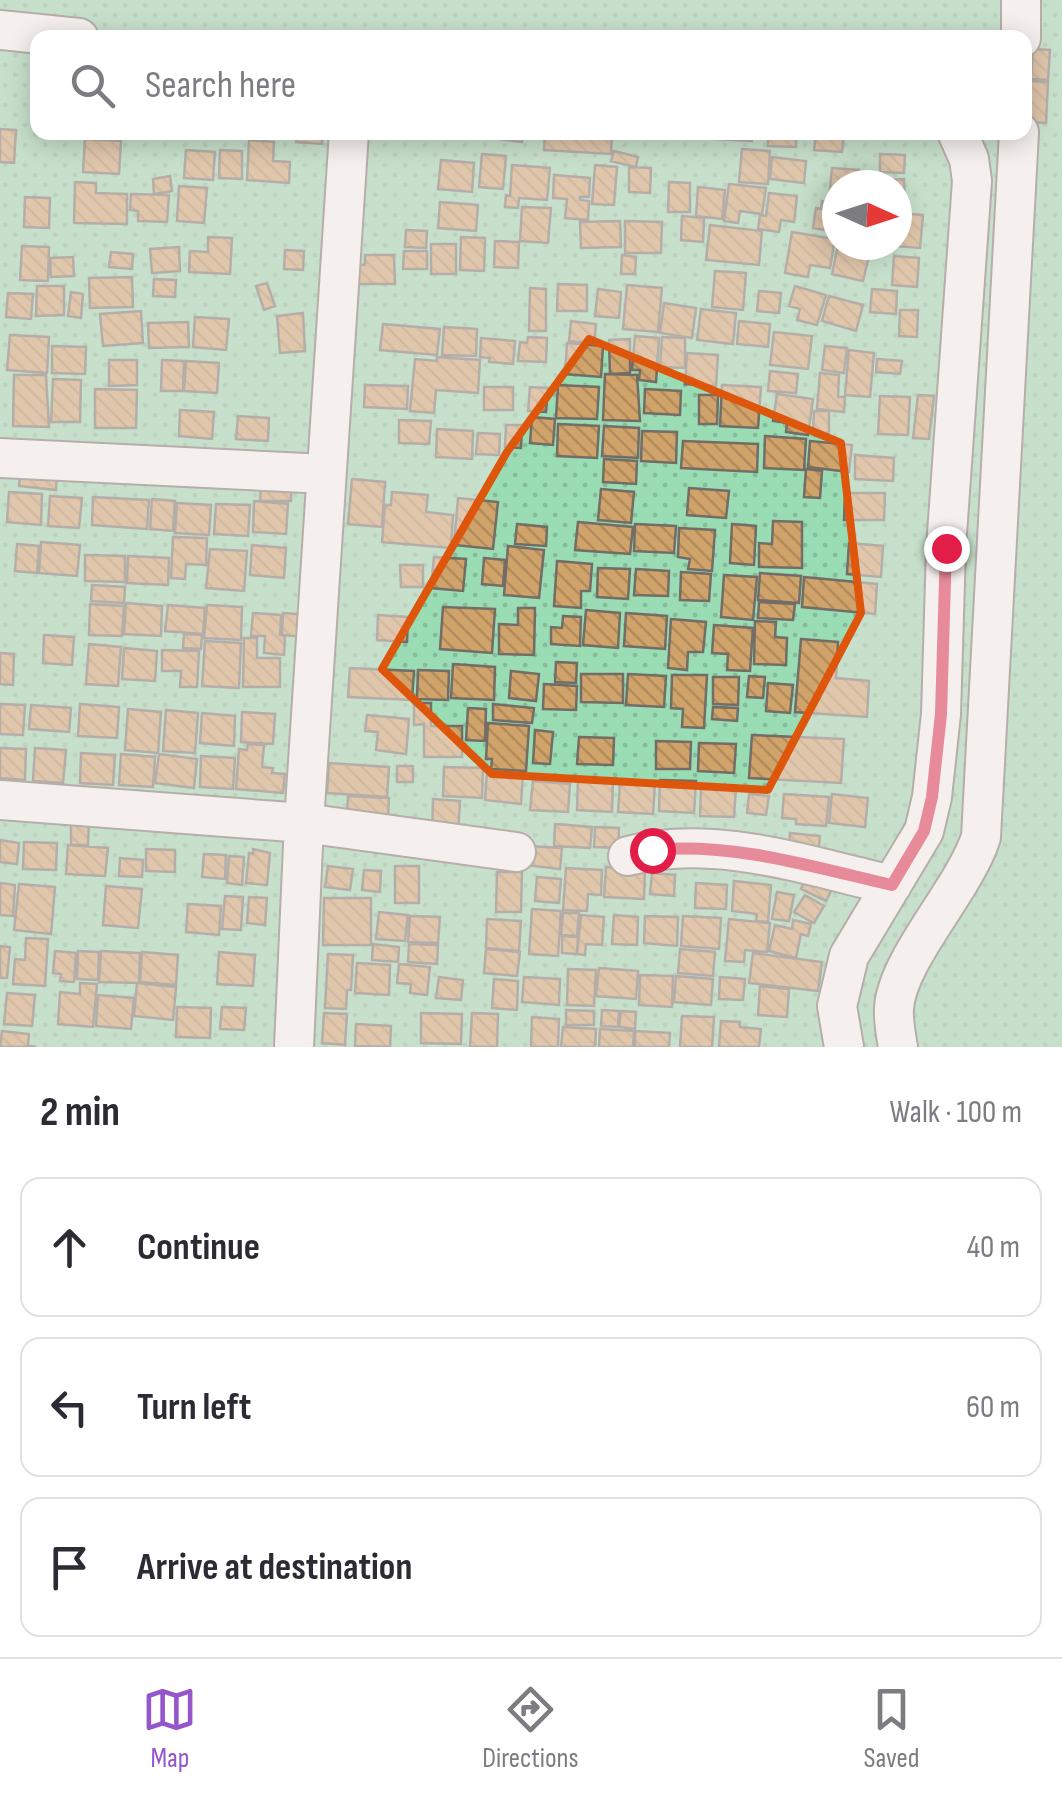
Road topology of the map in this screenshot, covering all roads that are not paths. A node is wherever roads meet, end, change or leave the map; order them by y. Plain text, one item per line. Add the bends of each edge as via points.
1 (1022, 0) edge
2 (0, 30) edge
3 (1021, 30) edge
4 (30, 33) edge
5 (349, 140) edge
6 (961, 140) edge
7 (1019, 140) edge
8 (0, 458) edge
9 (326, 474) junction
10 (0, 800) edge
11 (304, 823) junction
12 (516, 852) dead end
13 (628, 856) dead end
14 (892, 885) junction
15 (294, 1047) edge
16 (844, 1047) edge
17 (898, 1047) edge

1 - 3 street
2 - 4 street
5 - 9 street
6 - 14 street via 972,181 938,750 924,831
7 - 17 street via 981,836 974,860 901,979 894,1007
8 - 9 street
9 - 11 street
10 - 11 street
11 - 12 street
11 - 15 street
13 - 14 street via 679,847 740,852
14 - 16 street via 840,983

